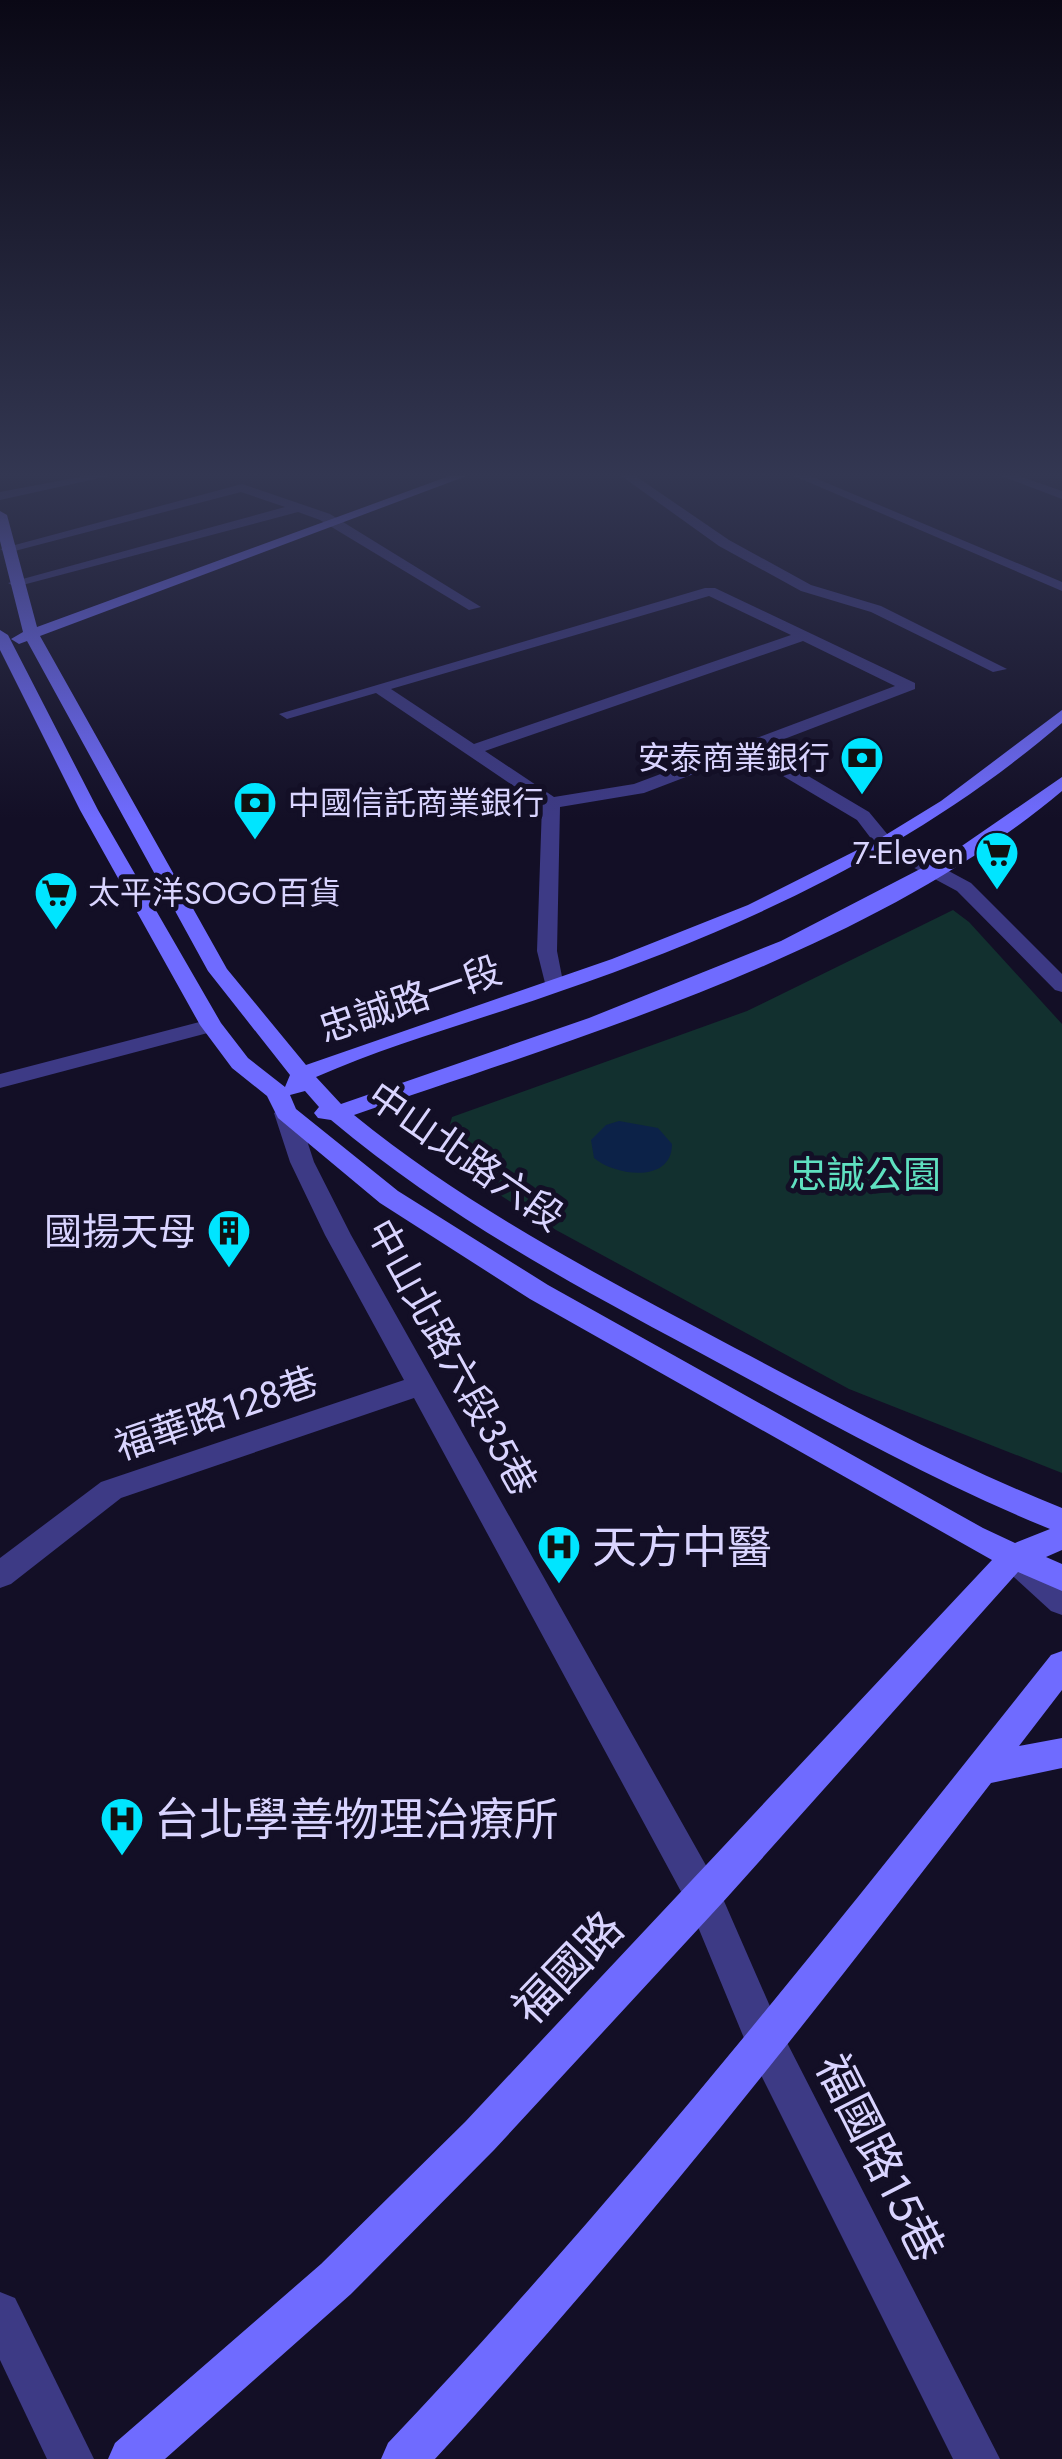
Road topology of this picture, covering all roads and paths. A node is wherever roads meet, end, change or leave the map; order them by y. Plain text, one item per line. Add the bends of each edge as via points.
1 (17, 590) edge
2 (151, 590) edge
3 (446, 590) edge
4 (812, 590) edge
5 (474, 607) dead end
6 (31, 634) junction
7 (804, 636) junction
8 (1, 643) edge
9 (999, 668) dead end
10 (379, 688) junction
11 (287, 714) dead end
12 (1062, 715) edge
13 (750, 749) junction
14 (472, 750) junction
15 (1062, 782) edge
16 (551, 803) junction
17 (886, 845) junction
18 (935, 873) junction
19 (1058, 976) edge
20 (554, 987) junction
21 (210, 1025) junction
22 (301, 1075) junction
23 (0, 1081) edge
24 (286, 1113) junction
25 (338, 1113) junction
26 (421, 1385) junction
27 (1062, 1522) edge
28 (1062, 1537) edge
29 (1012, 1556) junction
30 (0, 1575) edge
31 (1062, 1578) edge
32 (1062, 1602) edge
33 (1062, 1665) edge
34 (1062, 1753) edge
35 (980, 1769) junction
36 (704, 1898) junction
37 (765, 2041) junction
38 (0, 2314) edge
39 (71, 2459) edge
40 (131, 2459) edge
41 (404, 2459) edge
42 (978, 2459) edge

1 - 6 main road, 中山北路六段
2 - 6 main road
3 - 5 street
4 - 9 street via 876,609
6 - 8 main road
6 - 22 main road, 中山北路六段 via 218,971
7 - 10 street via 710,591
7 - 13 street via 909,686
7 - 14 street
8 - 21 main road, 中山北路六段
10 - 11 street
10 - 14 street
12 - 17 main road, 忠誠路一段 via 1000,768
13 - 16 street via 638,789
13 - 17 street via 863,816
14 - 16 street
15 - 18 main road
16 - 20 street via 547,951
17 - 18 street
17 - 20 main road, 忠誠路一段 via 765,904
18 - 19 street via 964,887
18 - 25 main road via 708,980
20 - 22 main road, 忠誠路一段
21 - 23 street
21 - 24 main road, 中山北路六段 via 240,1063 277,1092
22 - 24 main road, 忠誠路一段
22 - 25 main road, 中山北路六段
24 - 25 main road
24 - 26 street, 中山北路六段35巷 via 302,1162
24 - 29 main road, 中山北路六段 via 389,1197 539,1292
25 - 27 main road, 中山北路六段 via 406,1170 524,1247 835,1413
26 - 30 street, 福華路128巷 via 111,1490
26 - 36 street, 中山北路六段35巷
28 - 29 main road, 福國路
29 - 31 main road, 中山北路六段
29 - 32 street
29 - 36 main road, 福國路
33 - 35 main road
34 - 35 main road
35 - 37 main road
36 - 37 street, 福國路15巷
36 - 40 main road, 福國路 via 400,2218
37 - 41 main road via 497,2362
37 - 42 street, 福國路15巷
38 - 39 street

